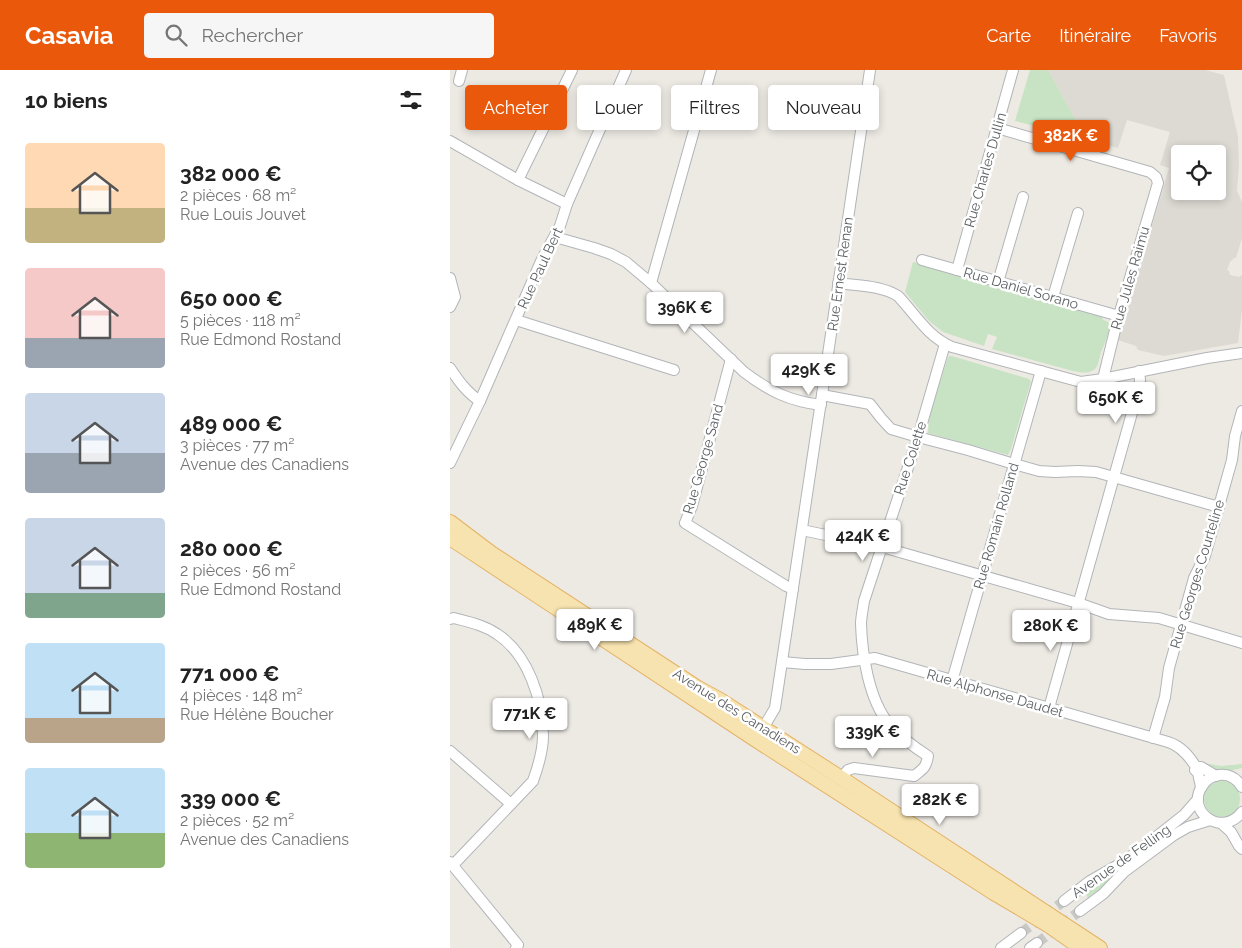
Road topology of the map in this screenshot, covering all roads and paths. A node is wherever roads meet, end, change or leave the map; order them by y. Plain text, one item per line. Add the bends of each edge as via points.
1 (462, 70) edge
2 (572, 70) edge
3 (626, 70) edge
4 (711, 70) edge
5 (870, 70) edge
6 (1013, 70) edge
7 (459, 81) dead end
8 (997, 128) junction
9 (450, 141) edge
10 (518, 180) junction
11 (1023, 197) dead end
12 (567, 204) junction
13 (1078, 213) dead end
14 (555, 237) junction
15 (922, 260) dead end
16 (957, 270) junction
17 (450, 278) edge
18 (998, 282) junction
19 (651, 283) junction
20 (838, 283) junction
21 (1053, 298) junction
22 (450, 307) edge
23 (1119, 316) junction
24 (516, 320) junction
25 (945, 344) junction
26 (1242, 353) edge
27 (731, 359) junction
28 (450, 368) edge
29 (674, 370) dead end
30 (1041, 371) junction
31 (1139, 371) junction
32 (1102, 379) junction
33 (822, 400) junction
34 (480, 401) junction
35 (1242, 411) edge
36 (918, 437) junction
37 (450, 463) edge
38 (1014, 464) junction
39 (1114, 478) junction
40 (1219, 507) junction
41 (450, 522) edge
42 (802, 530) junction
43 (450, 538) edge
44 (882, 547) junction
45 (982, 575) junction
46 (793, 589) junction
47 (1078, 603) junction
48 (450, 619) edge
49 (1181, 625) junction
50 (1242, 642) edge
51 (865, 659) junction
52 (782, 662) junction
53 (952, 681) junction
54 (1049, 708) junction
55 (764, 728) junction
56 (1153, 738) junction
57 (756, 740) junction
58 (450, 751) edge
59 (1196, 767) junction
60 (1242, 771) edge
61 (1216, 776) junction
62 (1229, 776) junction
63 (841, 778) junction
64 (1201, 787) junction
65 (1242, 787) edge
66 (1198, 799) junction
67 (511, 804) junction
68 (1242, 814) edge
69 (1210, 820) junction
70 (1221, 823) junction
71 (1242, 849) edge
72 (452, 864) edge
73 (1064, 901) tunnel mouth
74 (1080, 911) tunnel mouth
75 (1021, 933) tunnel mouth
76 (517, 946) edge
77 (1001, 948) edge
78 (1081, 948) edge
79 (1100, 948) edge

1 - 7 street
2 - 10 street
3 - 12 street, Rue Paul Bert
4 - 19 street
5 - 20 street, Rue Ernest Renan
6 - 8 street, Rue Charles Dullin
8 - 16 street, Rue Charles Dullin
8 - 23 street, Rue Jules Raimu via 1150,172 1156,177 1158,183
9 - 10 street
10 - 12 street
11 - 18 street
12 - 14 street, Rue Paul Bert
13 - 21 street
14 - 19 street via 611,254
14 - 24 street, Rue Paul Bert
15 - 16 street, Rue Daniel Sorano
16 - 18 street, Rue Daniel Sorano
17 - 22 street via 455,297
18 - 21 street, Rue Daniel Sorano
19 - 27 street
20 - 25 street via 892,292 933,336
20 - 33 street, Rue Ernest Renan
21 - 23 street, Rue Daniel Sorano
23 - 32 street, Rue Jules Raimu
24 - 29 street
24 - 34 street, Rue Paul Bert
25 - 30 street
25 - 36 street, Rue Colette
26 - 31 street
27 - 33 street via 771,391 796,400
27 - 46 street, Rue George Sand via 685,522
28 - 34 street via 461,384
30 - 32 street via 1081,382
30 - 38 street, Rue Romain Rolland
31 - 32 street
31 - 39 street via 1139,388
33 - 36 street via 870,404 891,429
33 - 42 street, Rue Ernest Renan
34 - 37 street, Rue Paul Bert
35 - 40 street, Rue Georges Courteline
36 - 38 street
36 - 44 street, Rue Colette
38 - 39 street via 1039,471 1096,472
38 - 45 street, Rue Romain Rolland
39 - 40 street
39 - 47 street
40 - 49 street, Rue Georges Courteline
41 - 55 main road, Avenue des Canadiens via 491,554
42 - 44 street
42 - 46 street, Rue Ernest Renan
43 - 57 main road, Avenue des Canadiens
44 - 45 street
44 - 51 street, Rue Colette via 864,601 861,623
45 - 47 street
45 - 53 street, Rue Romain Rolland
46 - 52 street, Rue Ernest Renan
47 - 49 street via 1110,614 1159,618
47 - 54 street
48 - 67 street via 479,624 498,635 519,654 540,704 543,737 539,766 533,781
49 - 50 street
49 - 56 street, Rue Georges Courteline
51 - 52 street, Rue Alphonse Daudet via 831,664
51 - 53 street, Rue Alphonse Daudet via 875,658
51 - 63 street, Rue Colette via 873,693 889,723 912,746 928,756 927,764 914,776 854,768
52 - 55 street, Rue Ernest Renan via 775,708
53 - 54 street, Rue Alphonse Daudet
54 - 56 street, Rue Alphonse Daudet
55 - 57 street, Rue Ernest Renan
55 - 63 main road, Avenue des Canadiens
56 - 59 street, Rue Alphonse Daudet via 1178,746
57 - 78 main road, Avenue des Canadiens
58 - 67 street
59 - 61 street, Rue Alphonse Daudet
59 - 64 street, Rue Alphonse Daudet
60 - 62 street
61 - 62 street
61 - 64 street
62 - 65 street
63 - 79 main road, Avenue des Canadiens
64 - 66 street
66 - 69 street via 1201,811
66 - 73 street, Avenue de Felling via 1152,841
67 - 72 street
68 - 70 street
69 - 70 street
69 - 74 street, Avenue de Felling via 1188,826 1174,835 1124,872
70 - 71 street
72 - 76 street
75 - 77 street

